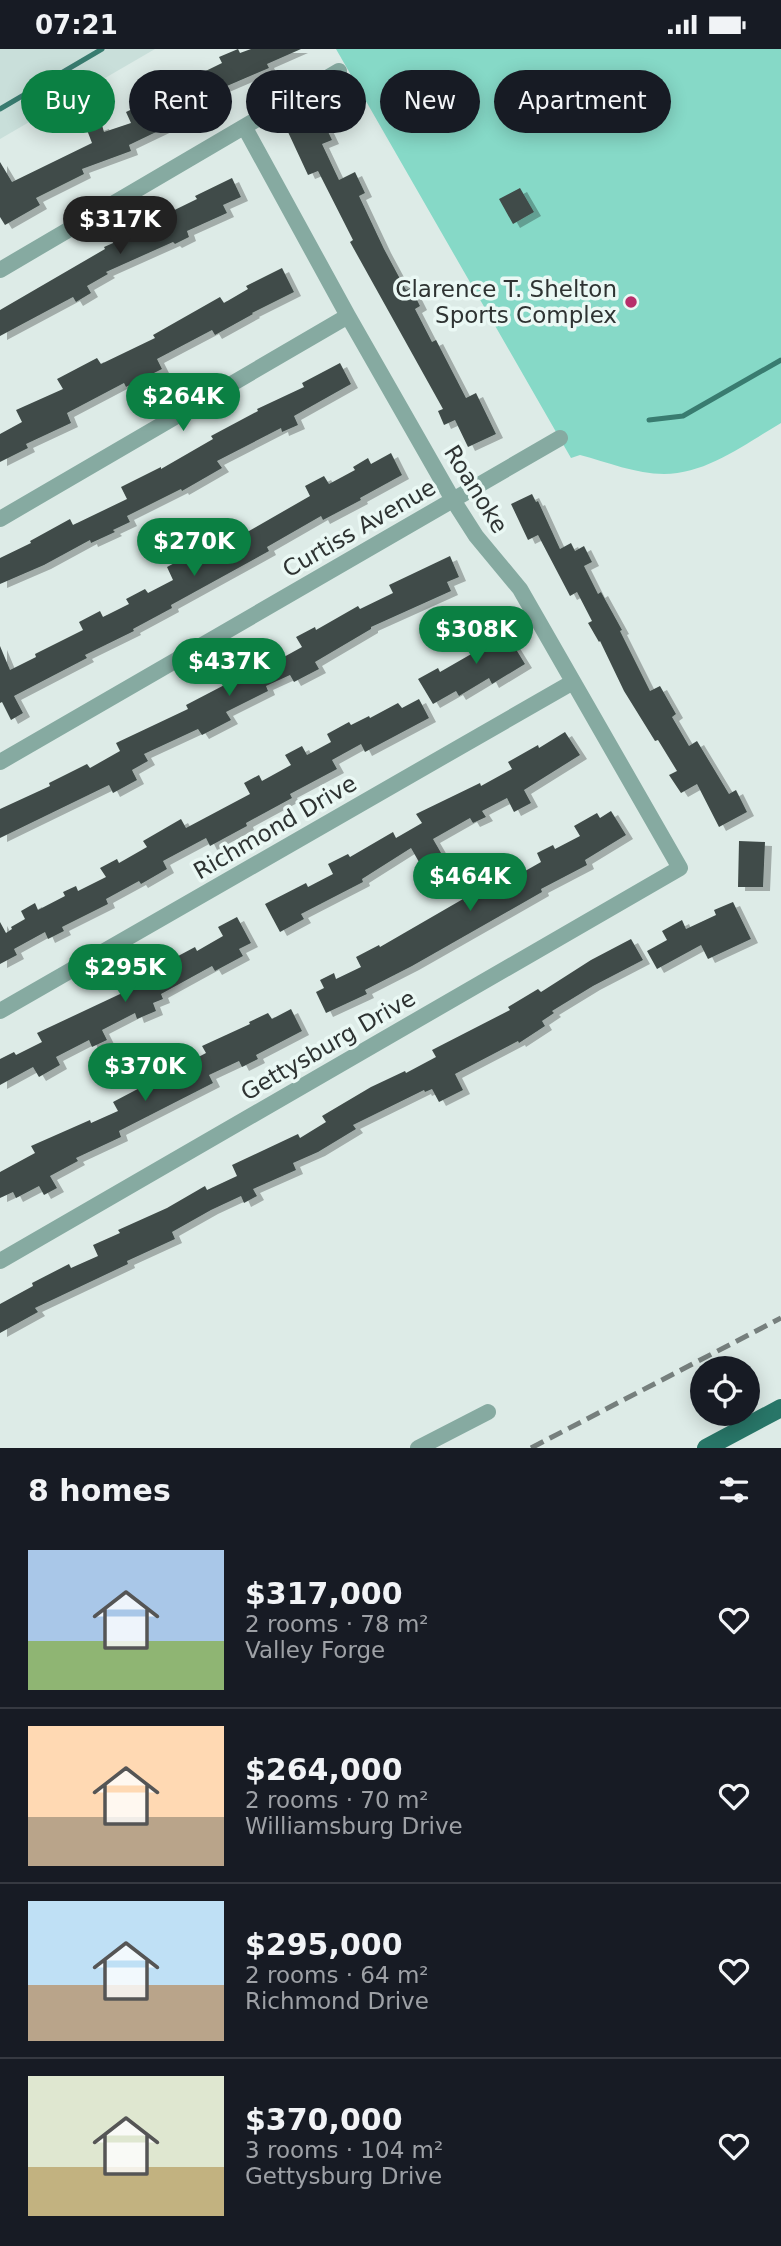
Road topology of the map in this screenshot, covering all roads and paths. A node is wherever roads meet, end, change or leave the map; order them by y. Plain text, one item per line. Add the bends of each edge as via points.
1 (244, 128) joint
2 (0, 270) edge
3 (348, 316) junction
4 (560, 438) dead end
5 (453, 500) junction
6 (0, 519) edge
7 (573, 682) junction
8 (0, 762) edge
9 (680, 867) joint
10 (0, 1011) edge
11 (0, 1261) edge
12 (781, 1408) edge
13 (488, 1412) dead end
14 (418, 1448) edge
15 (706, 1448) edge

1 - 2 street
1 - 3 street, Roanoke
3 - 5 street, Roanoke
3 - 6 street
4 - 5 street, Curtiss Avenue
5 - 7 street, Roanoke via 520,589
5 - 8 street, Curtiss Avenue
7 - 9 street, Roanoke
7 - 10 street, Richmond Drive
9 - 11 street, Gettysburg Drive
12 - 15 main road
13 - 14 street

